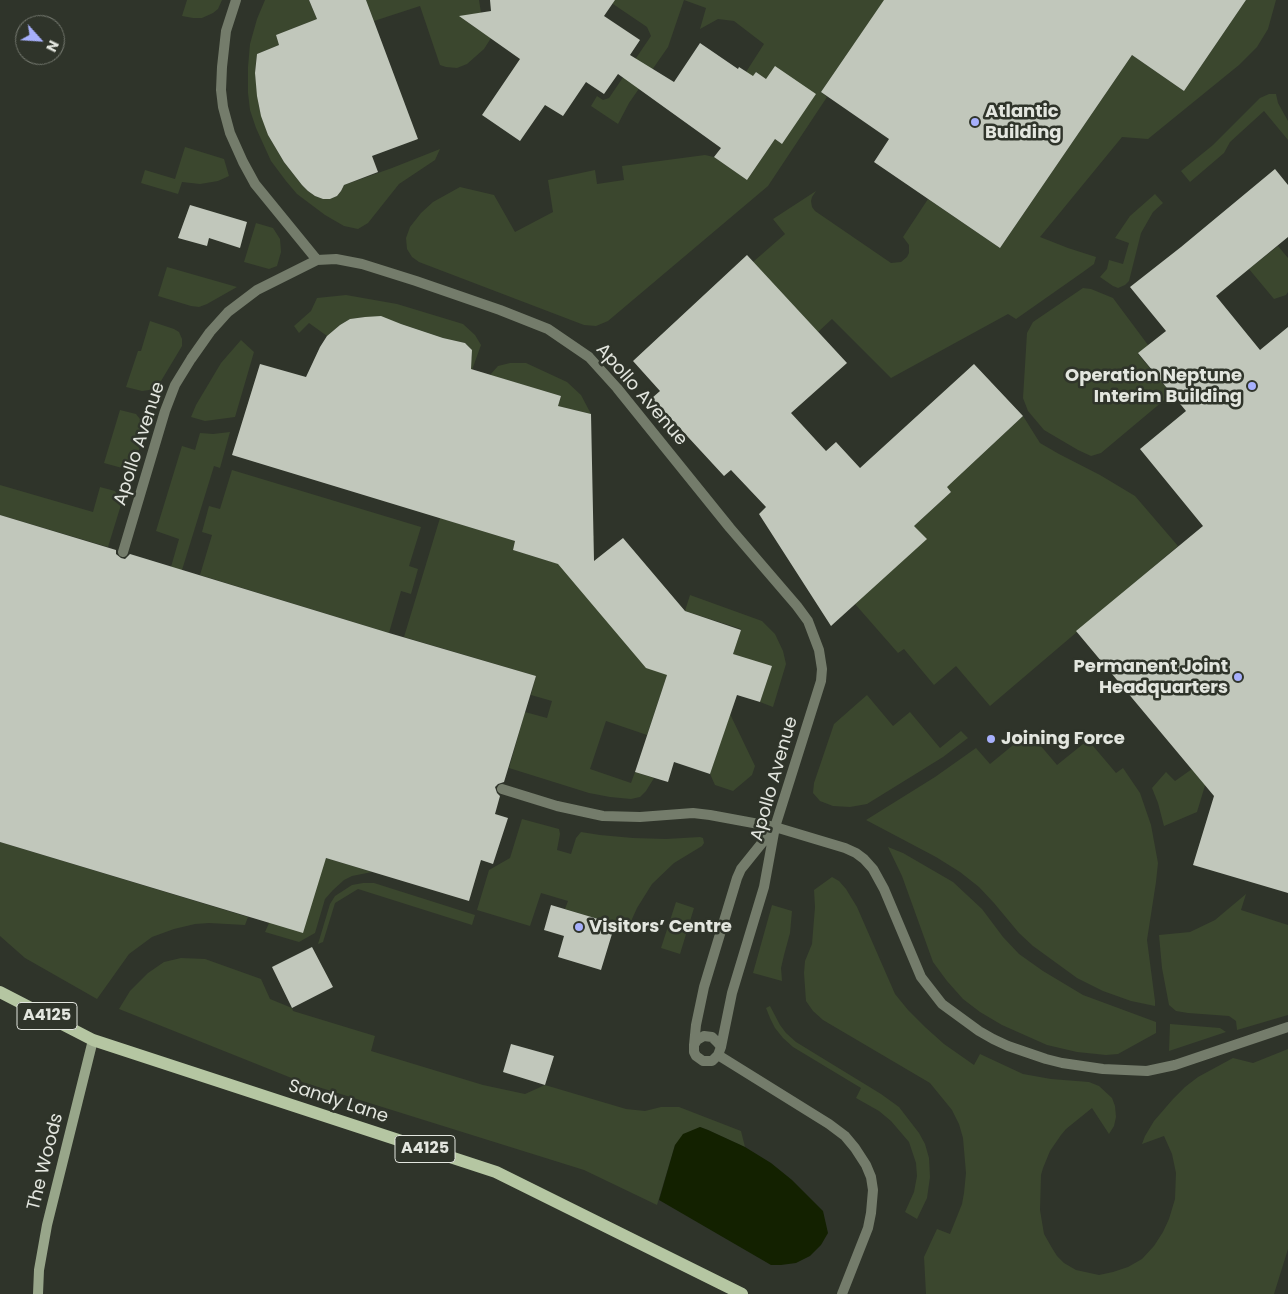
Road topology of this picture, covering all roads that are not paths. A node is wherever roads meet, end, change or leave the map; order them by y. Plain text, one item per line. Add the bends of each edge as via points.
1 (236, 0) edge
2 (318, 260) junction
3 (123, 552) dead end
4 (502, 789) dead end
5 (775, 827) junction
6 (0, 992) edge
7 (1288, 1027) edge
8 (93, 1040) junction
9 (694, 1045) junction
10 (719, 1051) junction
11 (38, 1294) edge
12 (742, 1294) edge
13 (842, 1294) edge

1 - 2 lane via 226,31 222,67 222,98 230,133 255,184
2 - 3 lane, Apollo Avenue via 257,290 228,312 191,359 165,411
2 - 5 lane, Apollo Avenue via 350,261 416,280 548,329 589,356 797,606 808,621 817,643 821,681
4 - 5 lane via 603,816 640,818 693,813
5 - 7 lane via 845,848 864,859 884,888 921,977 942,1004 979,1031 1008,1046 1062,1064 1147,1071 1175,1065
5 - 9 lane via 737,878 704,987
5 - 10 lane, Apollo Avenue via 764,887 732,993
6 - 8 main road, Sandy Lane / A4125
8 - 11 main road, The Woods via 47,1225
8 - 12 main road, Sandy Lane / A4125 via 496,1172
9 - 10 lane via 700,1038 708,1036 715,1039
9 - 10 lane via 696,1056 703,1062 712,1061
10 - 13 lane via 829,1124 845,1136 861,1156 871,1176 871,1213

